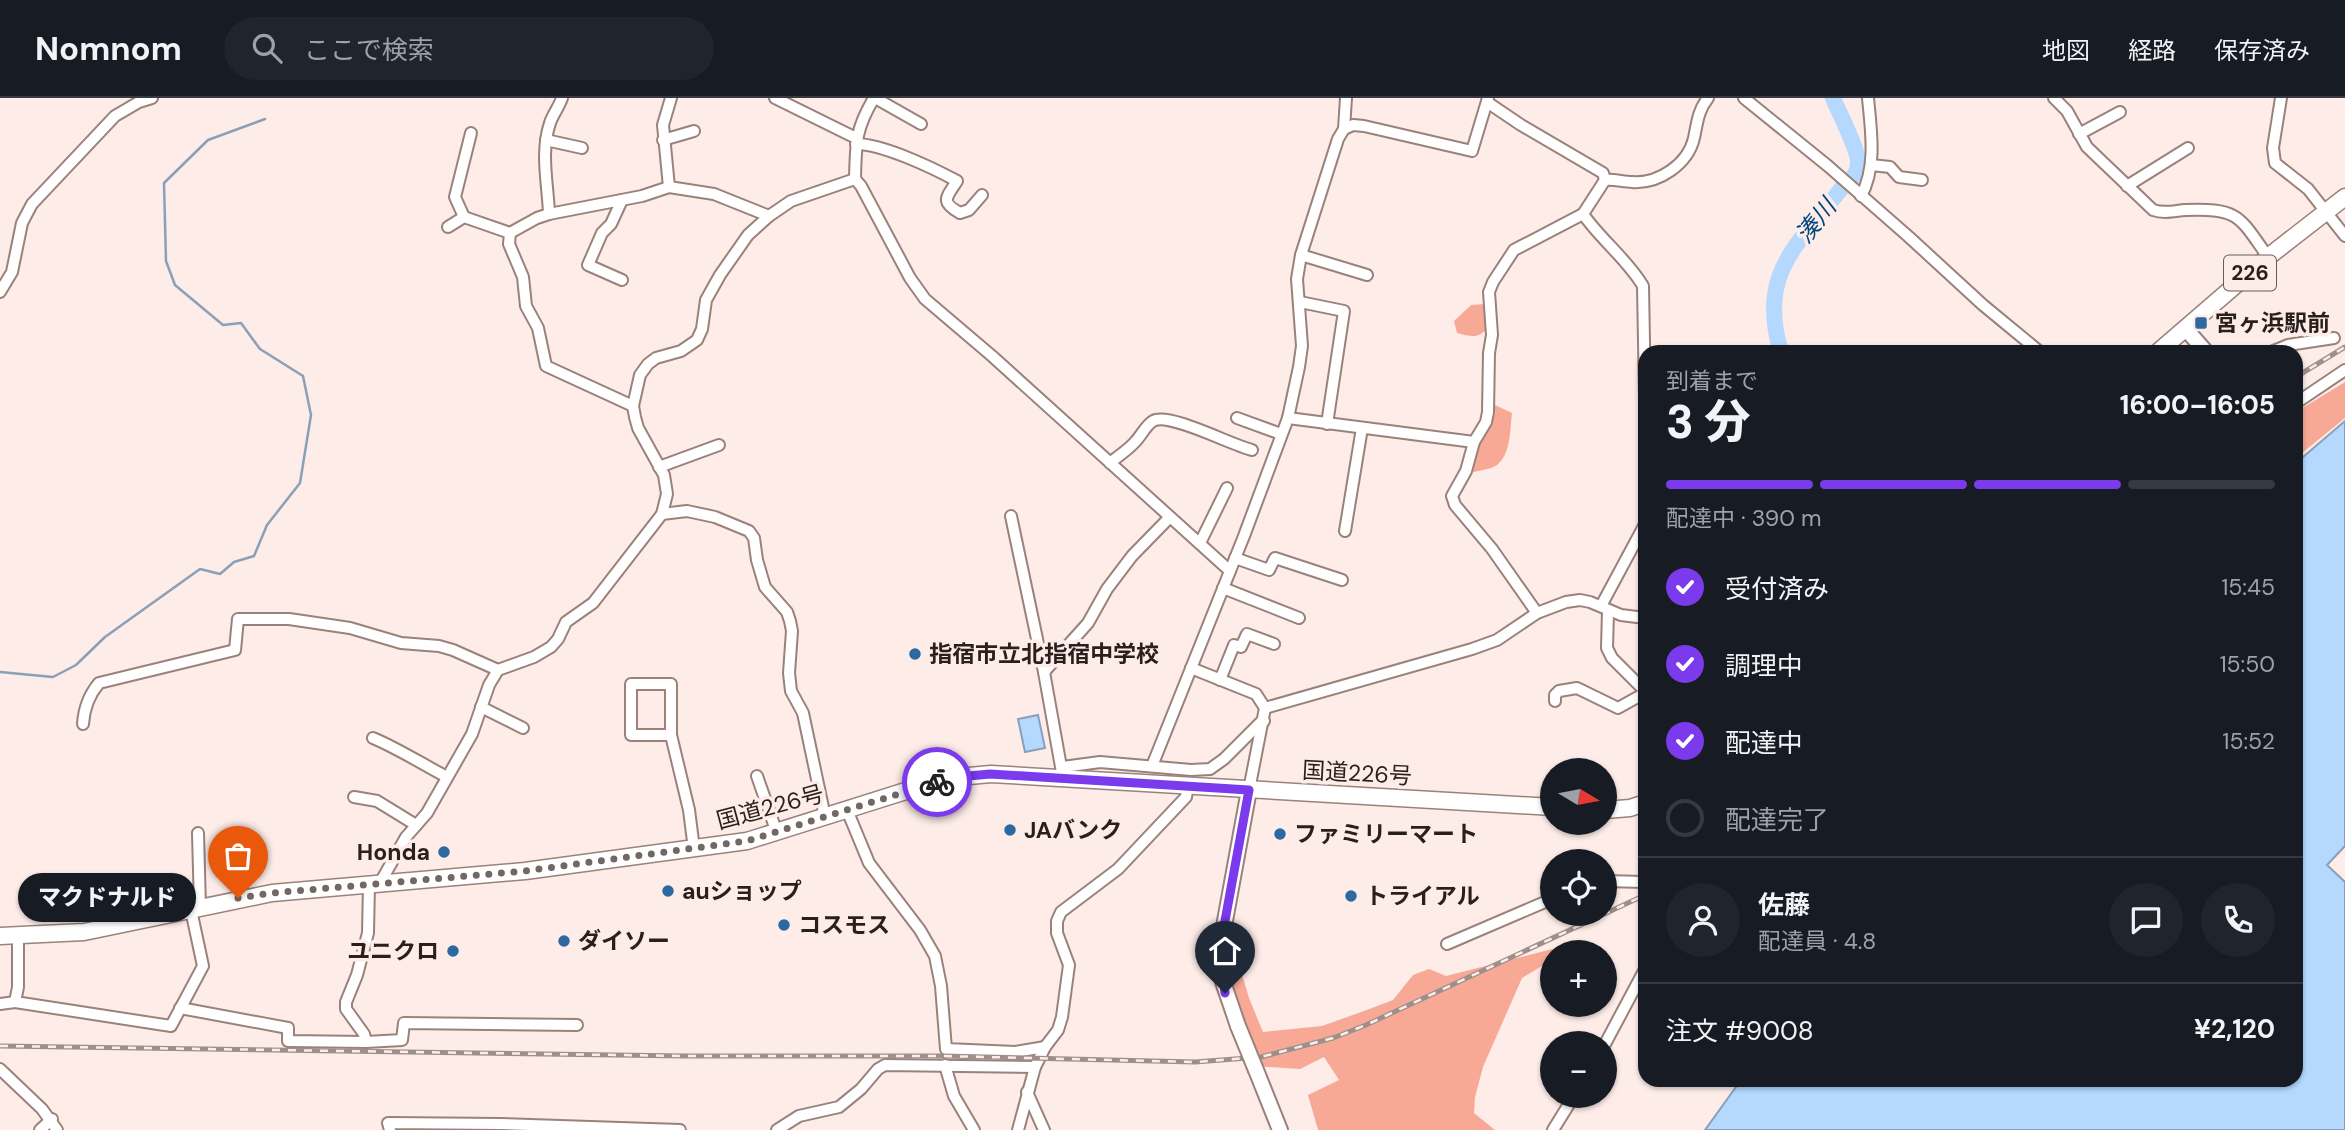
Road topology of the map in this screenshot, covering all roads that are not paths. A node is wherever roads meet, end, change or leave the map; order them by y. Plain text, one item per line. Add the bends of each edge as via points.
1 (152, 98) edge
2 (562, 98) edge
3 (671, 98) edge
4 (775, 98) edge
5 (874, 98) edge
6 (1346, 98) edge
7 (1708, 98) edge
8 (1744, 98) edge
9 (1868, 98) edge
10 (2056, 98) edge
11 (2281, 98) edge
12 (1487, 100) edge
13 (133, 102) edge
14 (2120, 112) dead end
15 (921, 124) dead end
16 (1345, 129) junction
17 (694, 131) dead end
18 (471, 133) dead end
19 (2079, 134) junction
20 (546, 140) junction
21 (663, 140) junction
22 (856, 141) junction
23 (582, 148) dead end
24 (2188, 148) dead end
25 (1871, 165) junction
26 (855, 179) junction
27 (1605, 180) junction
28 (1922, 180) dead end
29 (2127, 186) junction
30 (669, 187) junction
31 (1859, 194) junction
32 (982, 195) dead end
33 (2345, 197) edge
34 (622, 200) junction
35 (2326, 212) junction
36 (1583, 214) junction
37 (549, 215) junction
38 (769, 216) junction
39 (464, 217) junction
40 (448, 227) dead end
41 (510, 233) junction
42 (2345, 236) edge
43 (1301, 255) junction
44 (2268, 257) junction
45 (1367, 275) dead end
46 (622, 280) dead end
47 (0, 292) edge
48 (1300, 302) junction
49 (2185, 328) junction
50 (2334, 338) dead end
51 (1644, 345) edge
52 (2032, 345) edge
53 (2166, 345) edge
54 (2200, 345) edge
55 (2288, 345) edge
56 (2345, 370) edge
57 (2303, 398) edge
58 (633, 406) junction
59 (1237, 418) dead end
60 (1287, 418) junction
61 (1327, 424) junction
62 (1362, 428) junction
63 (1282, 434) junction
64 (1474, 442) junction
65 (719, 445) dead end
66 (1252, 450) dead end
67 (1110, 463) junction
68 (659, 467) junction
69 (1227, 488) dead end
70 (662, 514) junction
71 (1010, 516) dead end
72 (1169, 518) junction
73 (1345, 531) dead end
74 (1638, 538) edge
75 (1200, 543) junction
76 (1235, 558) junction
77 (1230, 570) junction
78 (1342, 580) dead end
79 (1223, 588) junction
80 (1604, 608) junction
81 (1537, 613) junction
82 (1638, 616) edge
83 (1299, 618) dead end
84 (1274, 644) dead end
85 (1191, 668) junction
86 (498, 670) junction
87 (1044, 672) junction
88 (1220, 680) junction
89 (1638, 685) edge
90 (1638, 696) edge
91 (1555, 701) dead end
92 (481, 707) junction
93 (1265, 708) junction
94 (1264, 721) junction
95 (83, 724) dead end
96 (523, 728) dead end
97 (671, 734) junction
98 (373, 737) dead end
99 (1152, 766) junction
100 (1063, 772) junction
101 (757, 776) dead end
102 (447, 777) junction
103 (1188, 786) junction
104 (1249, 790) junction
105 (354, 797) dead end
106 (1638, 805) edge
107 (1540, 806) edge
108 (1617, 809) edge
109 (847, 810) junction
110 (825, 817) junction
111 (416, 825) junction
112 (198, 833) dead end
113 (776, 833) junction
114 (694, 849) junction
115 (1617, 881) edge
116 (1638, 882) edge
117 (374, 884) junction
118 (1540, 904) edge
119 (195, 909) junction
120 (0, 936) edge
121 (18, 936) junction
122 (1447, 944) dead end
123 (1638, 982) edge
124 (15, 1002) junction
125 (0, 1004) edge
126 (180, 1008) junction
127 (577, 1025) dead end
128 (1612, 1031) edge
129 (366, 1042) junction
130 (1045, 1046) junction
131 (945, 1065) junction
132 (1035, 1068) junction
133 (0, 1069) edge
134 (1027, 1092) junction
135 (1567, 1108) edge
136 (55, 1125) edge
137 (40, 1130) edge
138 (390, 1130) edge
139 (680, 1130) edge
140 (777, 1130) edge
141 (974, 1130) edge
142 (1018, 1130) edge
143 (1044, 1130) edge
144 (1278, 1130) edge
145 (1553, 1130) edge

1 - 13 street
2 - 20 street
3 - 21 street
4 - 22 street
5 - 15 street
5 - 22 street
6 - 16 street
7 - 27 street via 1701,106 1693,144 1678,164 1648,181
8 - 31 street
9 - 25 street
10 - 19 street
11 - 35 street via 2275,163 2308,189
12 - 16 street via 1472,150 1364,126
12 - 27 street via 1603,173
13 - 47 street via 103,127 32,205 22,223 12,272
14 - 19 street
16 - 43 street
17 - 21 street
18 - 39 street via 455,197
19 - 29 street via 2087,148
20 - 23 street
20 - 37 street
21 - 30 street
22 - 26 street
22 - 32 street via 934,168 957,181 946,203 960,214 969,211
24 - 29 street
25 - 28 street via 1890,167 1899,177
25 - 31 street via 1868,184
26 - 38 street via 802,196
26 - 67 street via 916,289
27 - 36 street
29 - 44 street via 2158,212 2203,210 2235,215
30 - 34 street
30 - 38 street via 714,194
31 - 52 street
33 - 35 highway, 226
34 - 37 street
34 - 46 street via 588,265
35 - 42 street
35 - 44 highway, 226
36 - 51 street via 1643,286
36 - 64 street via 1514,250 1493,282 1489,292 1488,412
37 - 41 street
38 - 58 street via 748,235 720,275 706,300 697,340 648,364 640,375
39 - 40 street
39 - 41 street
41 - 58 street via 509,244 523,277 526,306 538,328 546,366
43 - 45 street
43 - 48 street
44 - 49 highway, 226
48 - 60 street via 1302,346
48 - 61 street via 1344,312
49 - 53 highway, 226
49 - 54 main road
50 - 55 street
56 - 57 street
58 - 68 street via 638,428
59 - 63 street
60 - 61 street
60 - 63 street
61 - 62 street
62 - 64 street
62 - 73 street
63 - 76 street
64 - 81 street via 1452,496 1455,505
65 - 68 street
66 - 67 street via 1161,419 1152,421 1134,444
67 - 72 street
68 - 70 street via 667,494
69 - 75 street
70 - 86 street via 593,603 566,622 551,647
70 - 110 street via 687,511 715,517 749,531 754,538 765,587 790,621 791,691 803,713
71 - 87 street
72 - 75 street
72 - 87 street via 1132,556 1088,623
74 - 80 street
75 - 77 street
76 - 77 street
76 - 78 street via 1269,570 1275,558
77 - 79 street
79 - 83 street
79 - 85 street
80 - 81 street via 1580,600
80 - 82 street
80 - 89 street via 1607,648
81 - 93 street via 1497,640 1472,649
84 - 88 street via 1247,634 1241,647 1234,645
85 - 88 street
85 - 99 street
86 - 92 street
86 - 95 street via 453,650 401,643 350,628 289,619 237,619 235,650 99,683 84,710
87 - 100 street
88 - 93 street via 1256,694
90 - 91 street via 1618,708 1577,688 1559,691
92 - 96 street
92 - 102 street via 478,722
93 - 94 street
94 - 99 street via 1210,769
94 - 104 street
97 - 97 street via 671,684 631,684 631,735
97 - 114 street
98 - 102 street
99 - 100 street via 1100,762
100 - 103 highway, 国道226号
100 - 109 highway, 国道226号 via 947,778
101 - 113 street
102 - 111 street
103 - 104 highway, 国道226号
103 - 130 street via 1186,797 1118,869 1061,912 1057,933 1069,965 1068,981 1058,1030
104 - 107 highway, 国道226号
104 - 144 main road, bridge via 1220,948 1223,982
105 - 111 street via 377,802
106 - 108 highway
109 - 110 highway, 国道226号
109 - 130 street via 869,863 934,956 946,1049 1014,1052
110 - 113 highway, 国道226号
111 - 117 street
112 - 119 street
113 - 114 highway, 国道226号
114 - 117 highway, 国道226号
115 - 116 street
117 - 119 highway, 国道226号 via 272,893
117 - 129 street via 368,933 346,1002
118 - 122 street
119 - 121 highway, 国道226号 via 84,932
119 - 126 street via 203,966
120 - 121 highway, 国道226号
121 - 124 street
123 - 128 street
124 - 125 street
124 - 126 street via 170,1026
126 - 129 street via 288,1028 288,1041
127 - 129 street via 404,1023 402,1040
130 - 132 street
131 - 132 street
131 - 140 street via 885,1065 839,1107 799,1116
131 - 141 street via 954,1096
132 - 134 street
133 - 136 street
134 - 142 street
134 - 143 street
135 - 145 street
136 - 137 street
138 - 139 street via 388,1123

